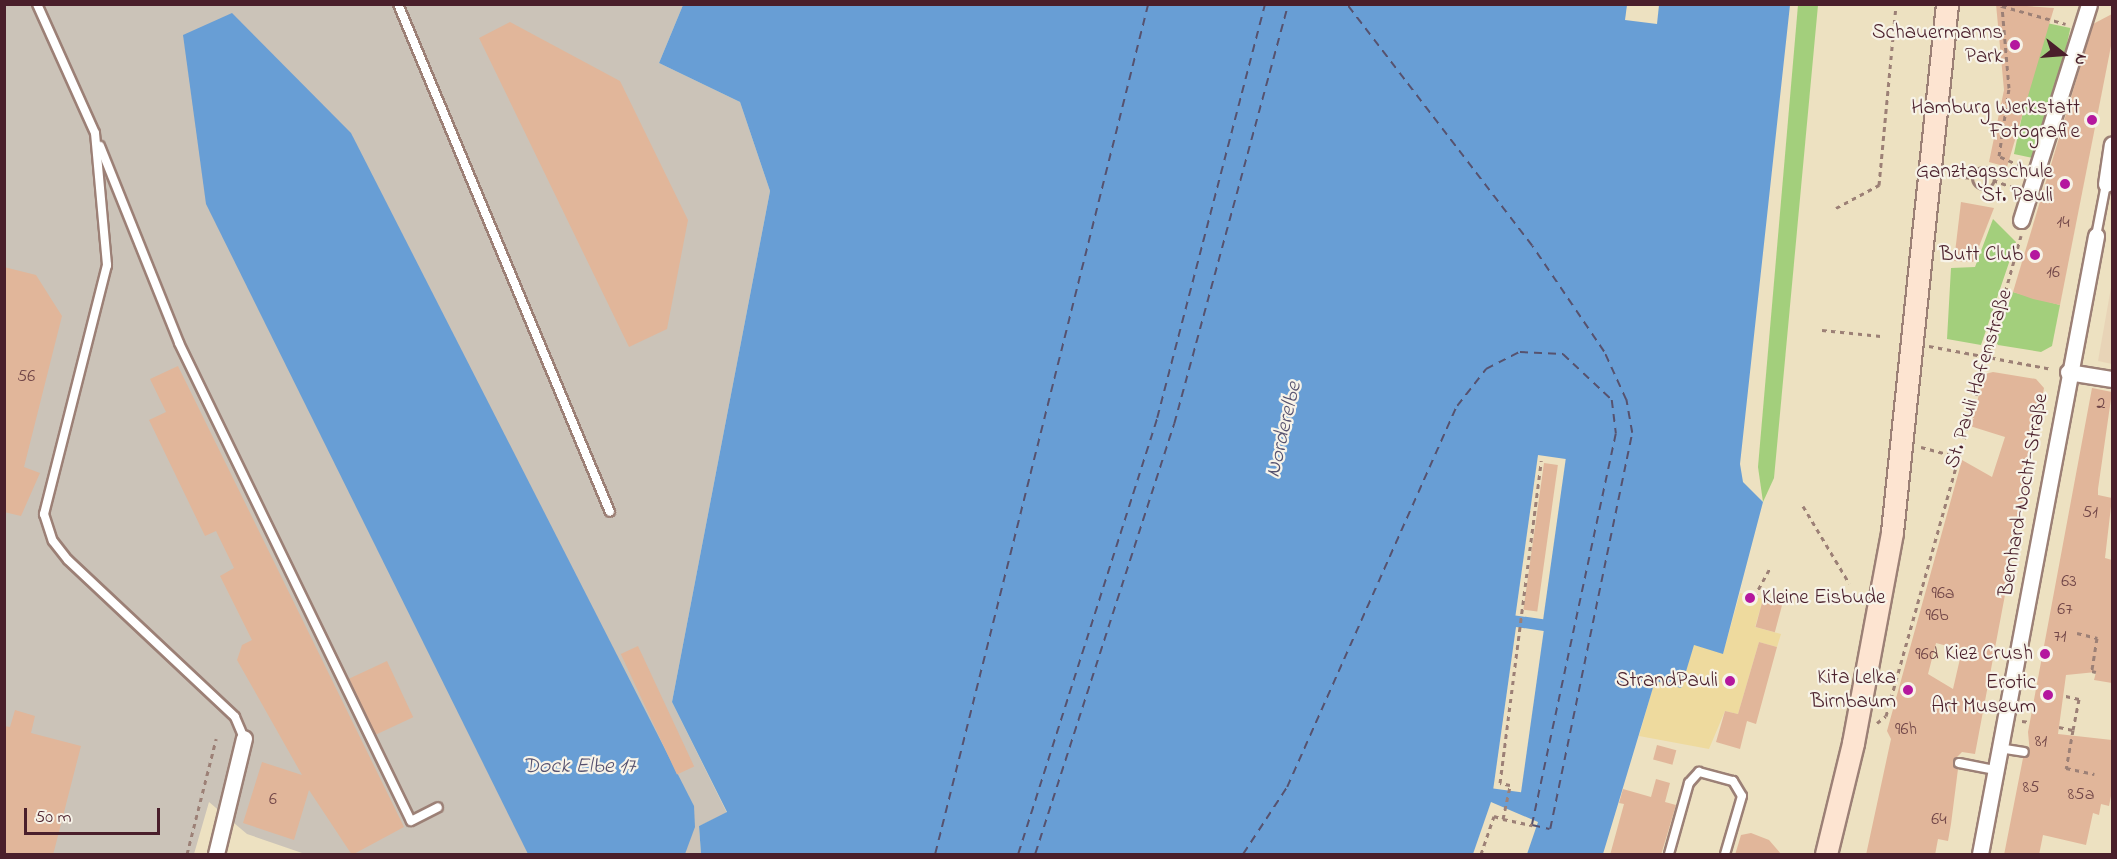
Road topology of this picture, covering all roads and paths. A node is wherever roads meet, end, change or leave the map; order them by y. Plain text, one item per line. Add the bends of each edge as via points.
1 (37, 4) edge
2 (398, 4) edge
3 (1896, 4) edge
4 (1947, 4) edge
5 (2089, 4) edge
6 (2079, 28) junction
7 (95, 133) junction
8 (2112, 144) edge
9 (2035, 170) junction
10 (1931, 173) junction
11 (1972, 178) junction
12 (1992, 180) junction
13 (2002, 183) dead end
14 (2106, 184) joint
15 (1836, 208) dead end
16 (2021, 220) joint
17 (2096, 236) joint
18 (1822, 330) dead end
19 (1881, 336) dead end
20 (1945, 349) dead end
21 (1987, 357) junction
22 (2034, 366) dead end
23 (2068, 372) junction
24 (2112, 379) edge
25 (1933, 449) dead end
26 (1956, 456) junction
27 (1541, 461) dead end
28 (1803, 506) dead end
29 (610, 512) dead end
30 (1770, 568) dead end
31 (1850, 583) dead end
32 (1754, 597) dead end
33 (2077, 633) dead end
34 (2096, 672) dead end
35 (2062, 695) dead end
36 (2059, 727) dead end
37 (2073, 730) junction
38 (244, 738) joint
39 (216, 739) dead end
40 (1853, 743) junction
41 (2000, 748) junction
42 (2024, 753) dead end
43 (1959, 763) dead end
44 (1995, 770) junction
45 (2094, 774) dead end
46 (438, 807) dead end
47 (1503, 819) junction
48 (1532, 825) dead end
49 (187, 855) edge
50 (216, 855) edge
51 (1480, 855) edge
52 (1669, 855) edge
53 (1725, 855) edge
54 (1826, 855) edge
55 (1980, 855) edge

1 - 7 lane
2 - 29 lane
3 - 15 path via 1879,185
4 - 10 main road
5 - 6 street
6 - 9 street
6 - 9 path via 2002,6 2009,88 1998,156
7 - 38 lane via 107,265 44,514 53,541 68,560 235,717
7 - 46 lane via 179,343 411,821
8 - 14 street, Bernhard-Nocht-Straße
9 - 16 street
10 - 11 path
10 - 40 main road via 1892,532
11 - 12 path via 1975,189 1983,191
11 - 12 path via 1981,166 1989,167
12 - 13 path
14 - 17 lane, Bernhard-Nocht-Straße
16 - 21 path, St. Pauli Hafenstraße via 2023,230
17 - 23 street, Bernhard-Nocht-Straße
18 - 19 path
20 - 21 path
21 - 22 path
21 - 26 path, St. Pauli Hafenstraße
23 - 24 street
23 - 41 street, Bernhard-Nocht-Straße
25 - 26 path
26 - 40 path, St. Pauli Hafenstraße via 1886,716
27 - 47 path via 1500,783 1510,785
28 - 31 path
30 - 32 path
33 - 34 path via 2097,638 2092,671
35 - 37 path via 2079,699
36 - 37 path
37 - 45 path via 2066,768
38 - 50 street
39 - 49 path
40 - 54 main road
41 - 42 lane
41 - 44 street, Bernhard-Nocht-Straße
43 - 44 lane
44 - 55 street, Bernhard-Nocht-Straße
47 - 48 path
47 - 51 path via 1494,816
52 - 53 lane via 1689,783 1699,772 1733,781 1742,796

